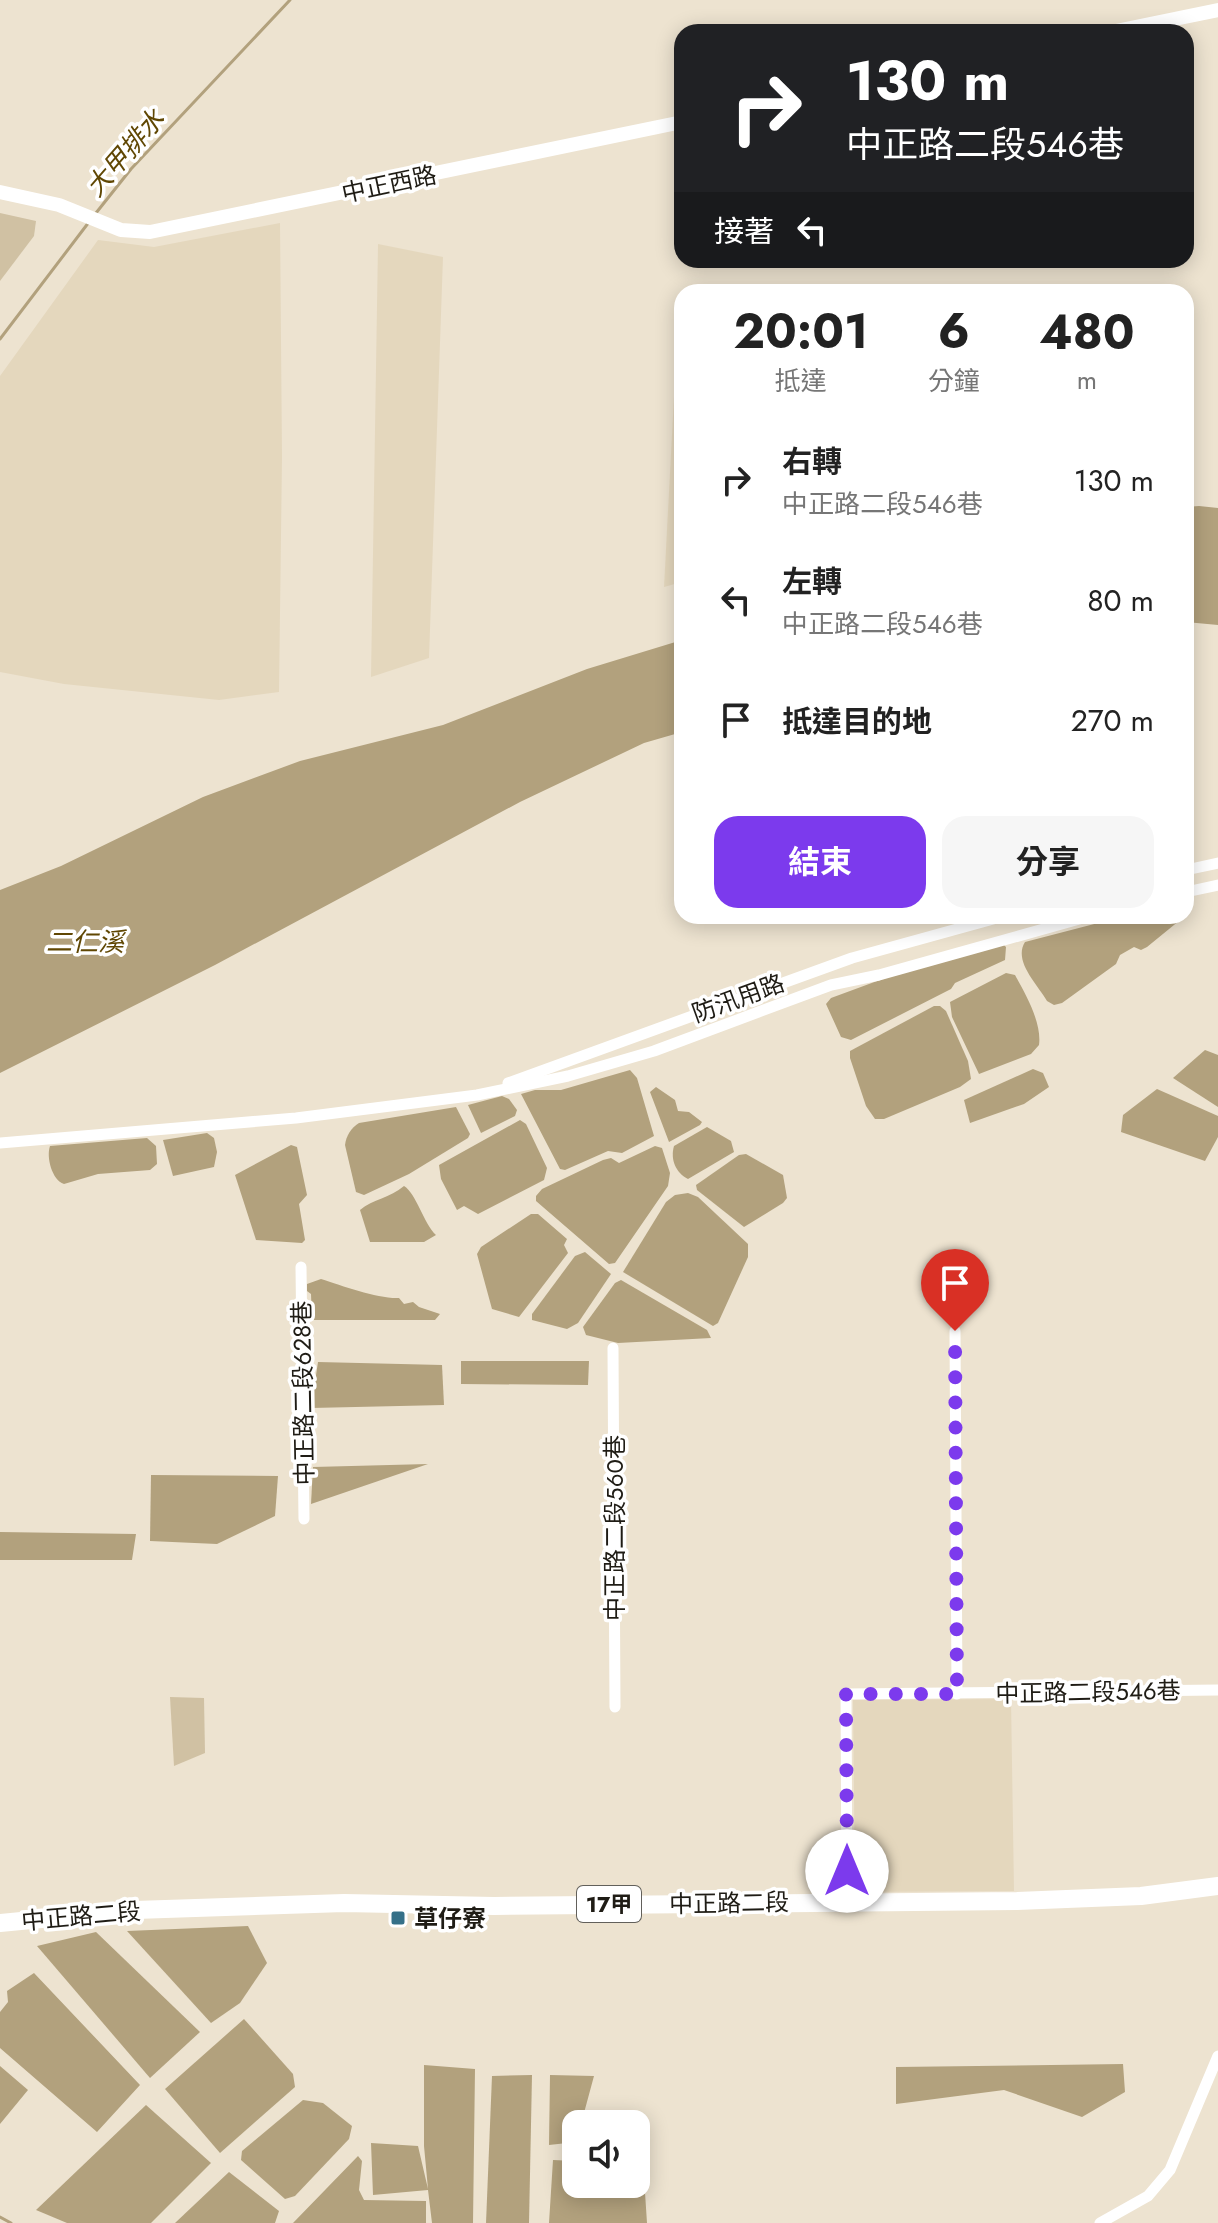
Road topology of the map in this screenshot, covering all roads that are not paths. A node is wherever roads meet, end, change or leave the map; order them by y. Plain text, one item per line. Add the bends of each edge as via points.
1 (1218, 10) edge
2 (1150, 24) edge
3 (674, 124) edge
4 (0, 192) edge
5 (1218, 863) edge
6 (1194, 868) edge
7 (1218, 885) edge
8 (1194, 890) edge
9 (975, 924) edge
10 (1061, 924) edge
11 (477, 1095) junction
12 (0, 1143) edge
13 (301, 1267) dead end
14 (955, 1331) dead end
15 (613, 1348) dead end
16 (304, 1519) dead end
17 (1218, 1690) edge
18 (957, 1694) junction
19 (615, 1707) dead end
20 (1218, 1886) edge
21 (847, 1901) junction
22 (0, 1923) edge
23 (1218, 2056) edge
24 (1100, 2223) edge

1 - 2 street
3 - 4 street, 中正西路 via 163,230 129,231
5 - 6 street
7 - 8 street
9 - 11 street, 防汛用路 via 852,958
10 - 11 street via 831,985 654,1051
11 - 12 street via 296,1118
13 - 16 street, 中正路二段628巷
14 - 18 street
15 - 19 street, 中正路二段560巷
17 - 18 street, 中正路二段546巷
18 - 21 street, 中正路二段546巷 via 846,1694
20 - 21 main road, 中正路二段 / 17甲 via 1141,1896
21 - 22 main road, 中正路二段 / 17甲 via 344,1903 135,1910
23 - 24 street via 1170,2170 1148,2196

